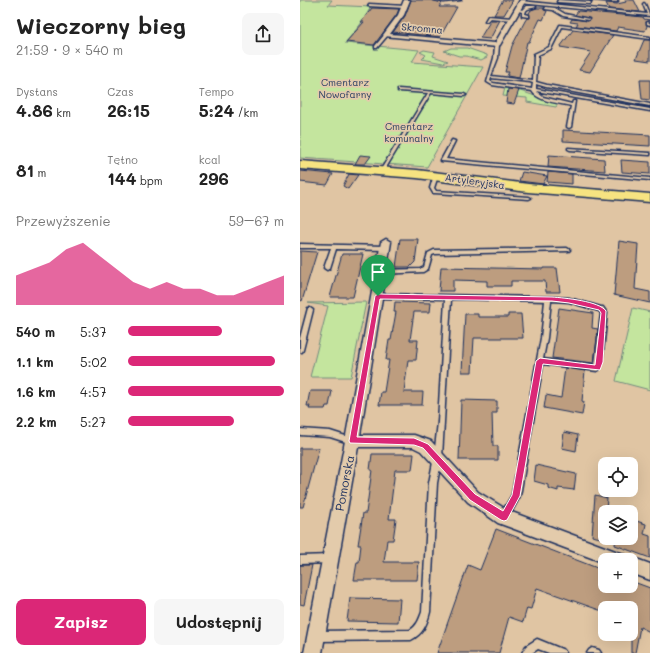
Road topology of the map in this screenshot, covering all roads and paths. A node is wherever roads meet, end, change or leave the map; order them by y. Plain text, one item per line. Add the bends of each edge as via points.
1 (406, 0) edge
2 (435, 0) edge
3 (460, 0) edge
4 (641, 0) edge
5 (522, 1) edge
6 (561, 1) edge
7 (591, 1) edge
8 (617, 1) edge
9 (644, 4) junction
10 (650, 4) edge
11 (369, 5) dead end
12 (405, 7) junction
13 (588, 8) junction
14 (520, 10) junction
15 (650, 15) edge
16 (528, 16) dead end
17 (512, 19) junction
18 (588, 19) dead end
19 (486, 20) dead end
20 (386, 35) junction
21 (650, 38) edge
22 (497, 45) junction
23 (376, 47) dead end
24 (490, 77) junction
25 (535, 82) junction
26 (399, 90) dead end
27 (534, 90) junction
28 (430, 92) junction
29 (464, 95) dead end
30 (575, 97) junction
31 (573, 105) junction
32 (650, 105) edge
33 (650, 110) edge
34 (569, 127) dead end
35 (453, 142) dead end
36 (570, 149) dead end
37 (650, 154) edge
38 (300, 165) edge
39 (382, 171) junction
40 (436, 176) junction
41 (650, 179) edge
42 (529, 198) dead end
43 (650, 198) edge
44 (386, 245) joint
45 (300, 246) edge
46 (334, 247) junction
47 (567, 250) dead end
48 (328, 268) dead end
49 (382, 272) junction
50 (378, 296) junction
51 (448, 297) junction
52 (548, 299) junction
53 (310, 310) dead end
54 (300, 350) edge
55 (540, 361) junction
56 (300, 432) edge
57 (352, 441) junction
58 (438, 457) junction
59 (504, 517) junction
60 (599, 553) edge
61 (330, 559) junction
62 (300, 560) edge
63 (638, 568) edge
64 (650, 572) edge
65 (316, 636) junction
66 (313, 653) edge
67 (527, 653) edge
68 (560, 653) edge
69 (592, 653) edge
70 (596, 653) edge

1 - 12 street, Skromna
2 - 3 lane
4 - 9 lane
5 - 13 lane
5 - 14 street
6 - 7 lane
7 - 8 lane
7 - 13 lane
9 - 10 lane
9 - 15 lane
11 - 12 lane
12 - 20 street, Skromna
13 - 15 lane
14 - 16 lane via 523,15
14 - 17 street
14 - 18 lane via 529,6 552,8 564,15
17 - 19 lane via 489,17
17 - 22 street
20 - 22 street, Skromna
20 - 23 lane
21 - 25 lane via 561,26 550,48 536,54
22 - 24 lane
24 - 25 lane
24 - 27 lane via 488,81 492,84
25 - 27 lane
25 - 32 lane
26 - 28 lane
27 - 30 lane
27 - 31 lane via 542,98
28 - 29 lane
28 - 39 lane
30 - 31 lane
30 - 33 lane
31 - 34 lane
35 - 41 lane via 443,160
36 - 37 lane
38 - 39 main road, Artyleryjska
39 - 40 main road, Artyleryjska
40 - 42 lane via 432,188 436,192
40 - 43 main road, Artyleryjska via 528,188
44 - 46 lane
44 - 49 street, Pomorska
45 - 46 lane
46 - 48 lane
47 - 49 lane via 434,252 430,254 426,268 421,271
49 - 50 street, Pomorska
50 - 51 lane
50 - 57 street, Pomorska
51 - 52 lane
51 - 58 lane
52 - 55 lane
52 - 55 lane via 569,300 601,309 604,313 599,362 597,368
53 - 54 lane
55 - 59 lane via 516,496
56 - 57 lane via 330,434
57 - 58 street via 414,441 426,446
57 - 61 street, Pomorska
58 - 59 street via 472,497
58 - 65 lane via 433,483 426,612 418,632 411,635
59 - 60 street
61 - 62 lane
61 - 65 street, Pomorska
63 - 64 street
65 - 66 street, Pomorska
67 - 68 lane via 537,644
69 - 70 lane

